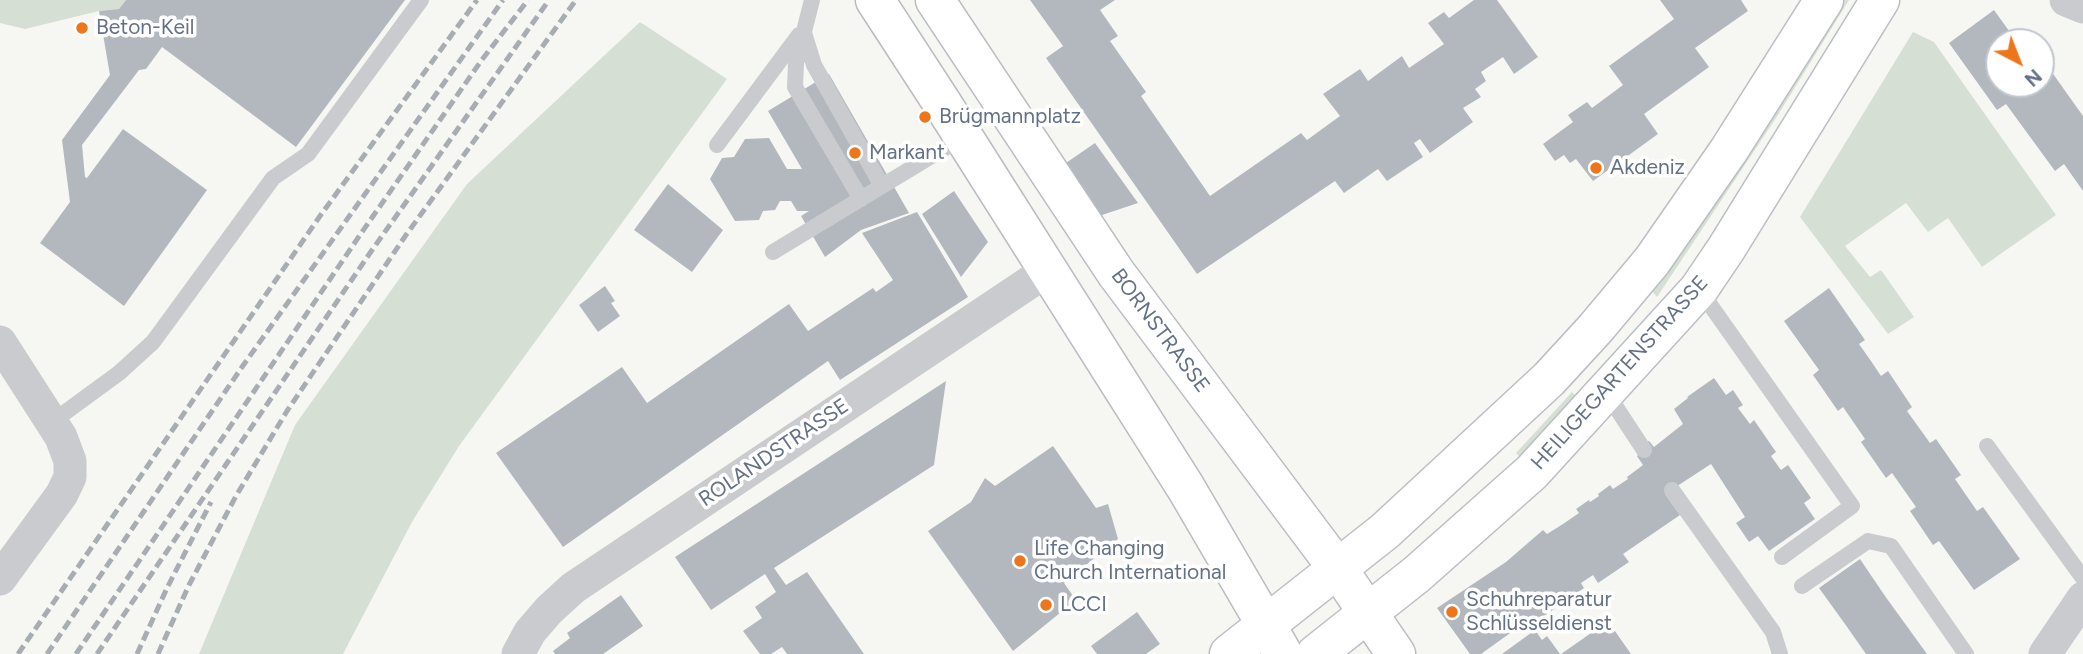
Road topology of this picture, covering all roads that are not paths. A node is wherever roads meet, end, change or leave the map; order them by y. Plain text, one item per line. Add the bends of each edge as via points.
1 (421, 0) edge
2 (812, 0) edge
3 (874, 0) edge
4 (935, 0) edge
5 (1824, 0) edge
6 (1880, 0) edge
7 (2066, 0) edge
8 (2083, 7) edge
9 (803, 30) junction
10 (963, 137) junction
11 (717, 145) dead end
12 (882, 186) junction
13 (861, 199) junction
14 (773, 252) dead end
15 (1048, 270) junction
16 (1699, 289) junction
17 (0, 342) edge
18 (1606, 391) junction
19 (57, 429) junction
20 (1987, 446) dead end
21 (1644, 450) dead end
22 (1672, 490) dead end
23 (1782, 557) dead end
24 (1338, 569) junction
25 (2083, 578) edge
26 (0, 579) edge
27 (1802, 586) dead end
28 (2083, 598) edge
29 (1368, 612) junction
30 (1274, 640) edge
31 (518, 654) edge
32 (1229, 654) edge
33 (1316, 654) edge
34 (1396, 654) edge
35 (1780, 654) edge
36 (1966, 654) edge
37 (2045, 654) edge

1 - 19 lane via 308,154 273,178 153,342
2 - 9 lane
3 - 10 main road
4 - 24 main road, BORNSTRASSE via 1116,272
5 - 24 main road via 1721,161 1652,261 1608,314 1549,379
6 - 16 main road, HEILIGEGARTENSTRASSE
7 - 8 street
9 - 11 lane
9 - 12 lane via 814,65
9 - 13 lane via 796,87
10 - 12 lane
10 - 15 main road
12 - 13 lane
13 - 14 lane
15 - 30 main road via 1186,488
15 - 31 street, ROLANDSTRASSE via 573,588 530,632
16 - 18 main road, HEILIGEGARTENSTRASSE
16 - 23 lane via 1852,506
17 - 19 street
18 - 21 lane
18 - 29 main road, HEILIGEGARTENSTRASSE via 1532,472
19 - 26 street via 70,461 70,477
20 - 25 lane
22 - 35 lane via 1773,632
24 - 29 main road, BORNSTRASSE
24 - 30 main road
27 - 36 lane via 1868,541 1891,546
28 - 37 street
29 - 33 main road, HEILIGEGARTENSTRASSE
29 - 34 main road, BORNSTRASSE
30 - 32 main road

